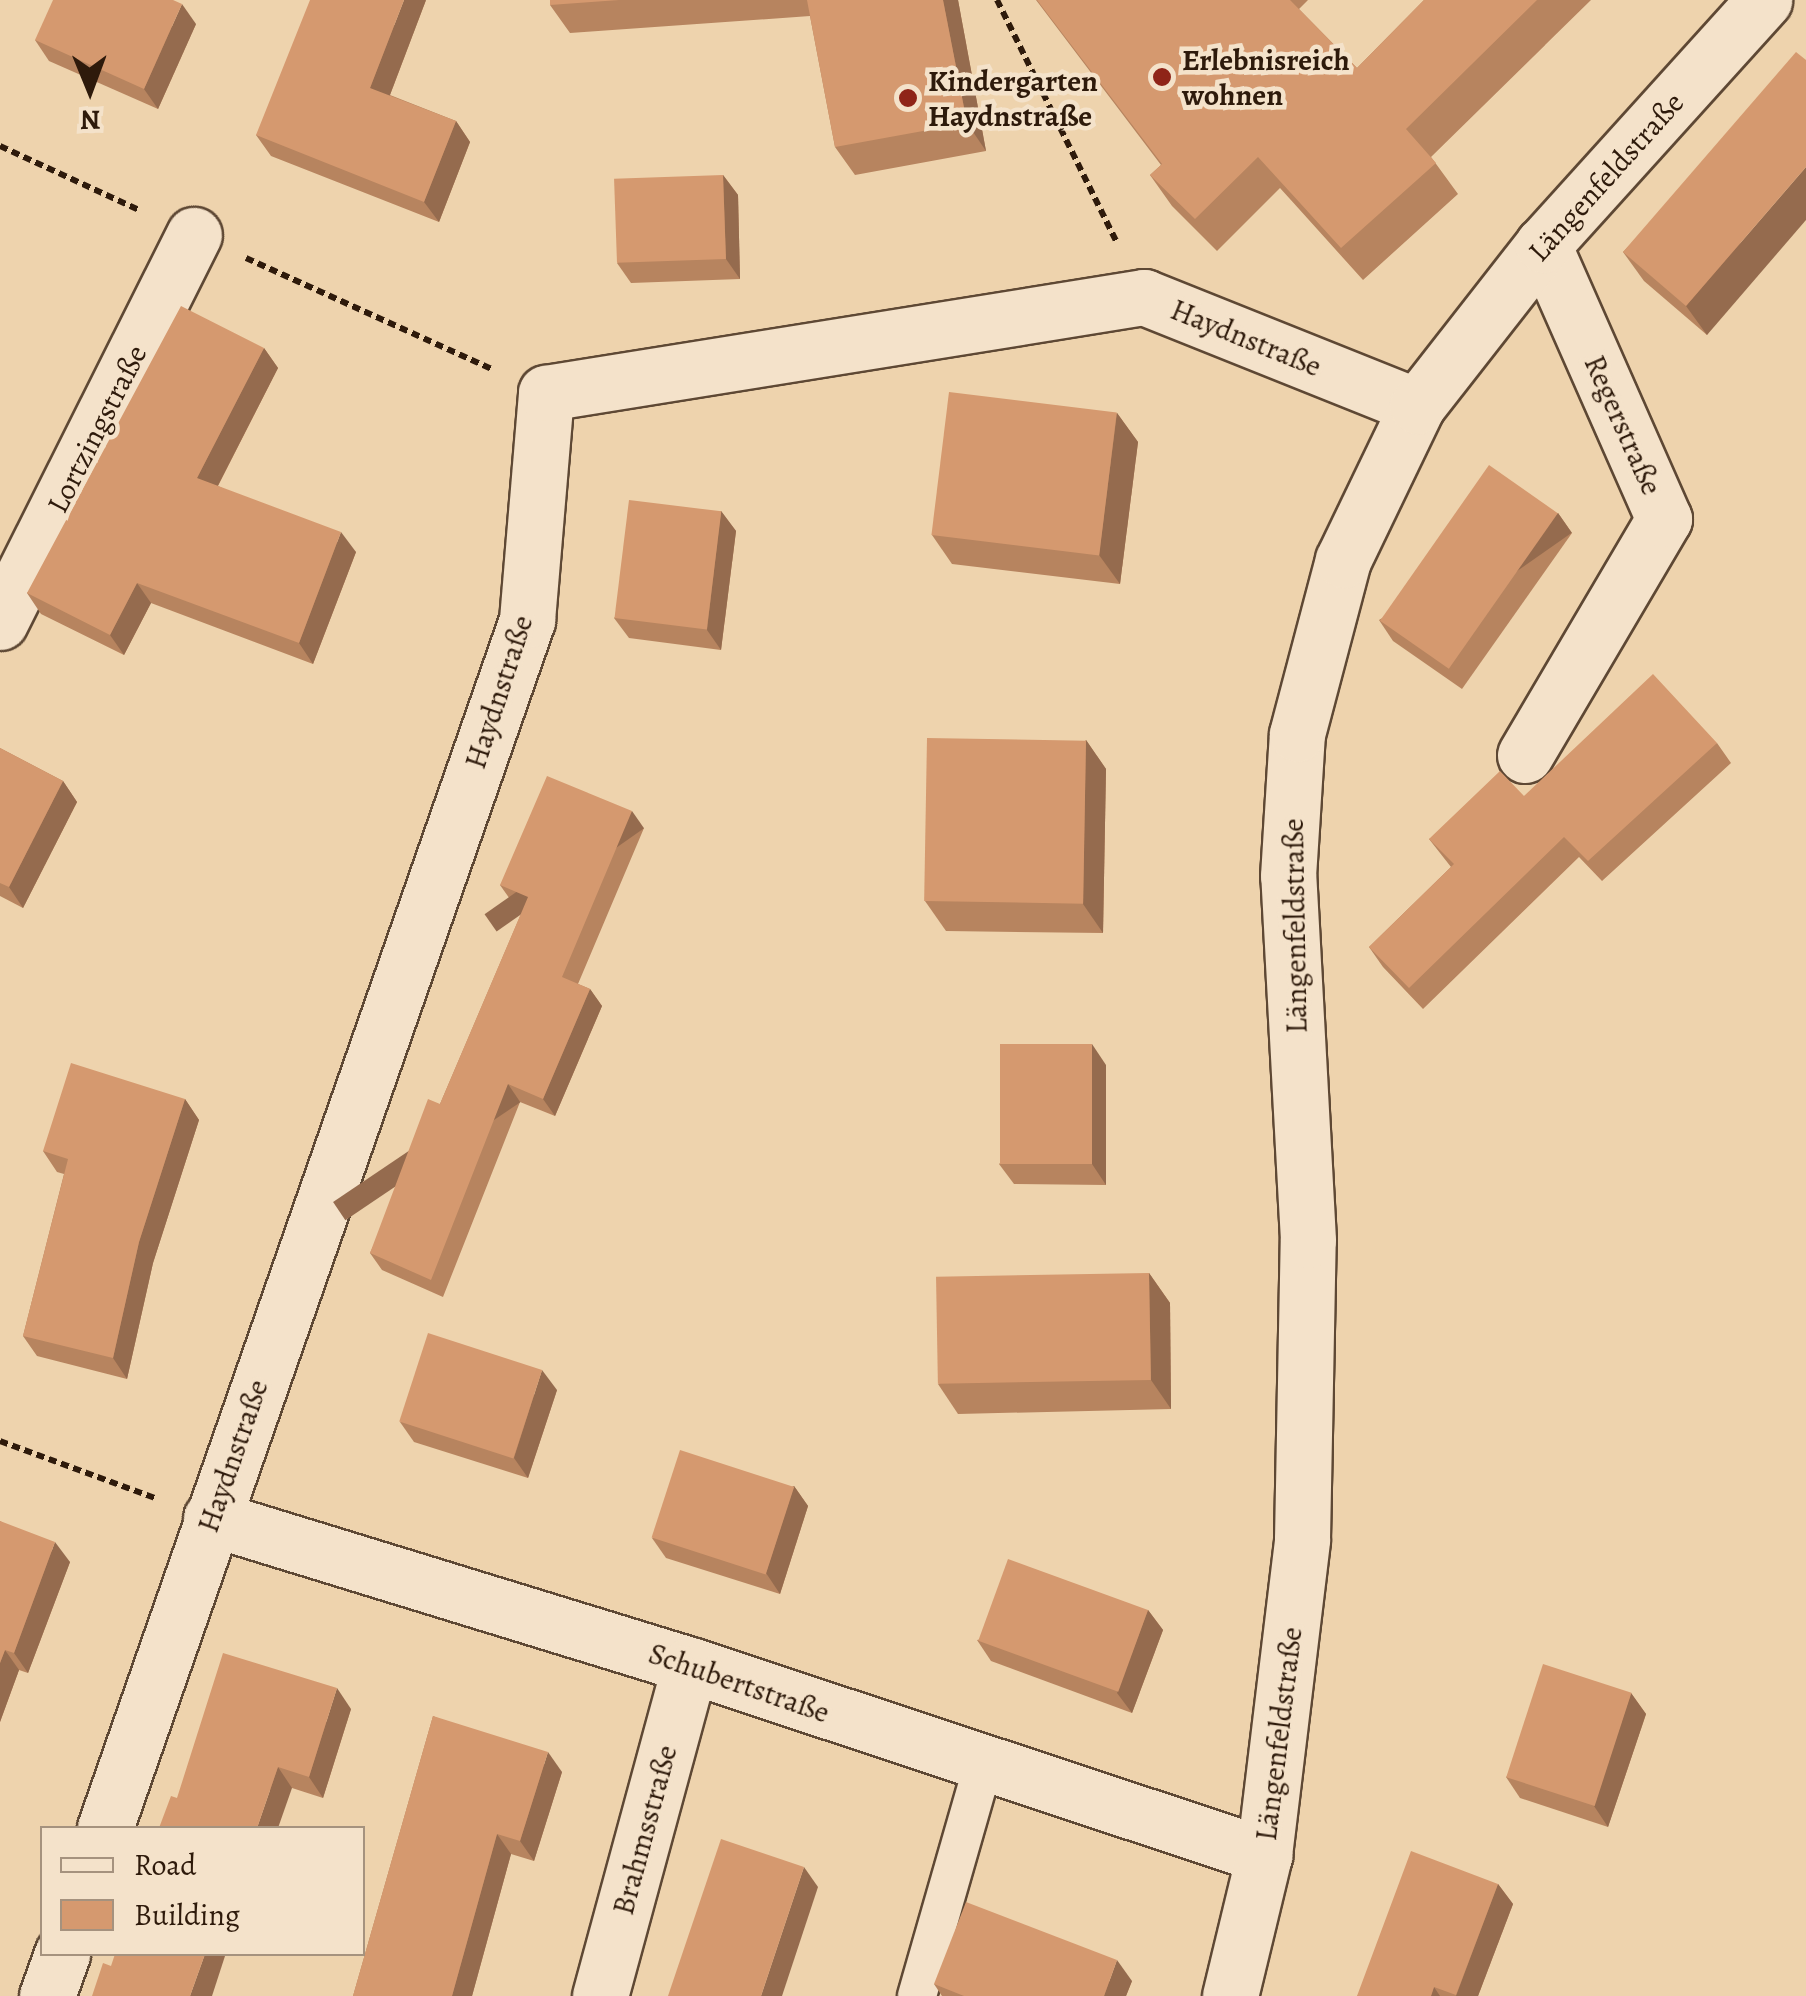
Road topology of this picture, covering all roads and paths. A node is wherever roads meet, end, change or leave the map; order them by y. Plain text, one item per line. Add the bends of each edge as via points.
1 (997, 0) edge
2 (1764, 0) edge
3 (0, 146) edge
4 (194, 235) junction
5 (1543, 245) junction
6 (1144, 298) junction
7 (546, 393) junction
8 (1417, 406) junction
9 (0, 622) edge
10 (1525, 755) dead end
11 (0, 1441) edge
12 (211, 1518) junction
13 (690, 1665) junction
14 (983, 1766) junction
15 (106, 1826) edge
16 (1264, 1855) junction
17 (61, 1956) edge
18 (47, 1996) edge
19 (600, 1996) edge
20 (917, 1996) edge
21 (1230, 1996) edge

1 - 6 path
2 - 5 street, Längenfeldstraße
3 - 4 path
4 - 7 path
4 - 9 street, Lortzingstraße
5 - 8 street, Längenfeldstraße
5 - 10 street, Regerstraße via 1664,519
6 - 7 street, Haydnstraße
6 - 8 street, Haydnstraße
7 - 12 street, Haydnstraße via 527,620
8 - 16 street, Längenfeldstraße via 1343,560 1297,734 1288,876 1308,1240 1302,1540
11 - 12 path
12 - 13 street, Schubertstraße
12 - 15 street, Haydnstraße
13 - 14 street, Schubertstraße
13 - 19 street, Brahmsstraße
14 - 16 street, Schubertstraße
14 - 20 lane
16 - 21 street, Längenfeldstraße
17 - 18 street

